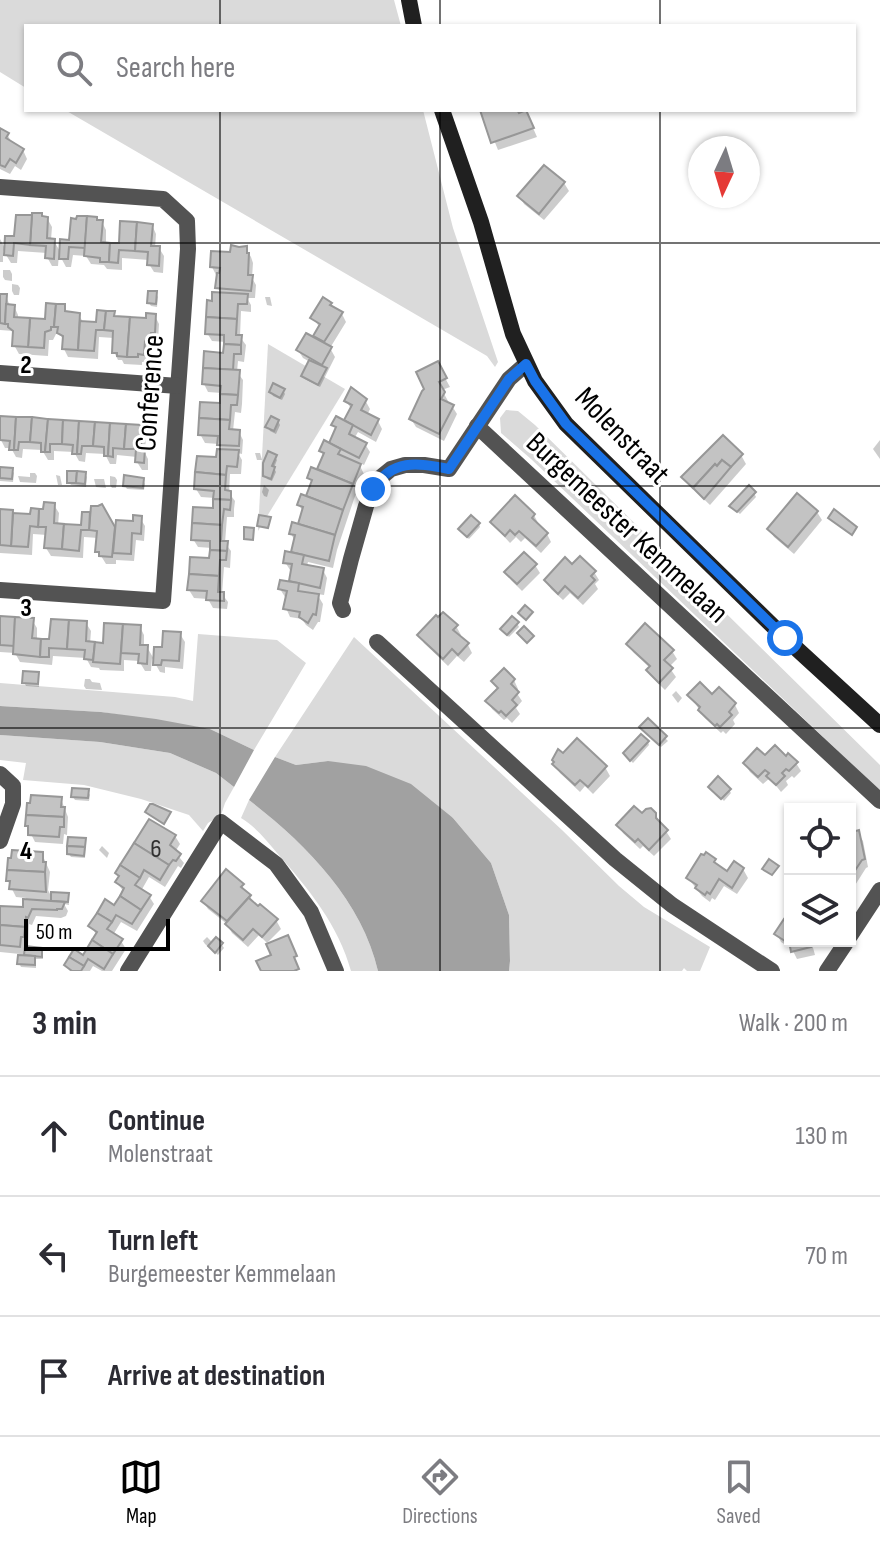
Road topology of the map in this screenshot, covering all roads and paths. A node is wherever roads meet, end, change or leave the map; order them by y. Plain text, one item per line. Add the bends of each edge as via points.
1 (409, 0) edge
2 (414, 24) edge
3 (443, 112) edge
4 (0, 187) edge
5 (526, 364) junction
6 (0, 373) edge
7 (178, 386) junction
8 (477, 426) junction
9 (0, 590) edge
10 (343, 610) dead end
11 (377, 642) dead end
12 (880, 725) edge
13 (0, 774) edge
14 (880, 801) edge
15 (0, 841) edge
16 (880, 890) edge
17 (856, 927) edge
18 (843, 947) edge
19 (128, 971) edge
20 (336, 971) edge
21 (772, 971) edge
22 (827, 971) edge

1 - 2 street
3 - 5 street, Molenstraat
4 - 7 street, Conference via 163,199 187,221
5 - 8 street via 509,379
5 - 12 street, Molenstraat via 566,424
6 - 7 street
7 - 9 street, Conference via 163,601
8 - 10 street via 449,469 405,465 380,478 351,559 340,603
8 - 14 street, Burgemeester Kemmelaan
11 - 21 street via 615,859 672,905
13 - 15 street via 13,786 13,804
16 - 17 street
18 - 22 street
19 - 20 street via 221,822 276,864 311,912

